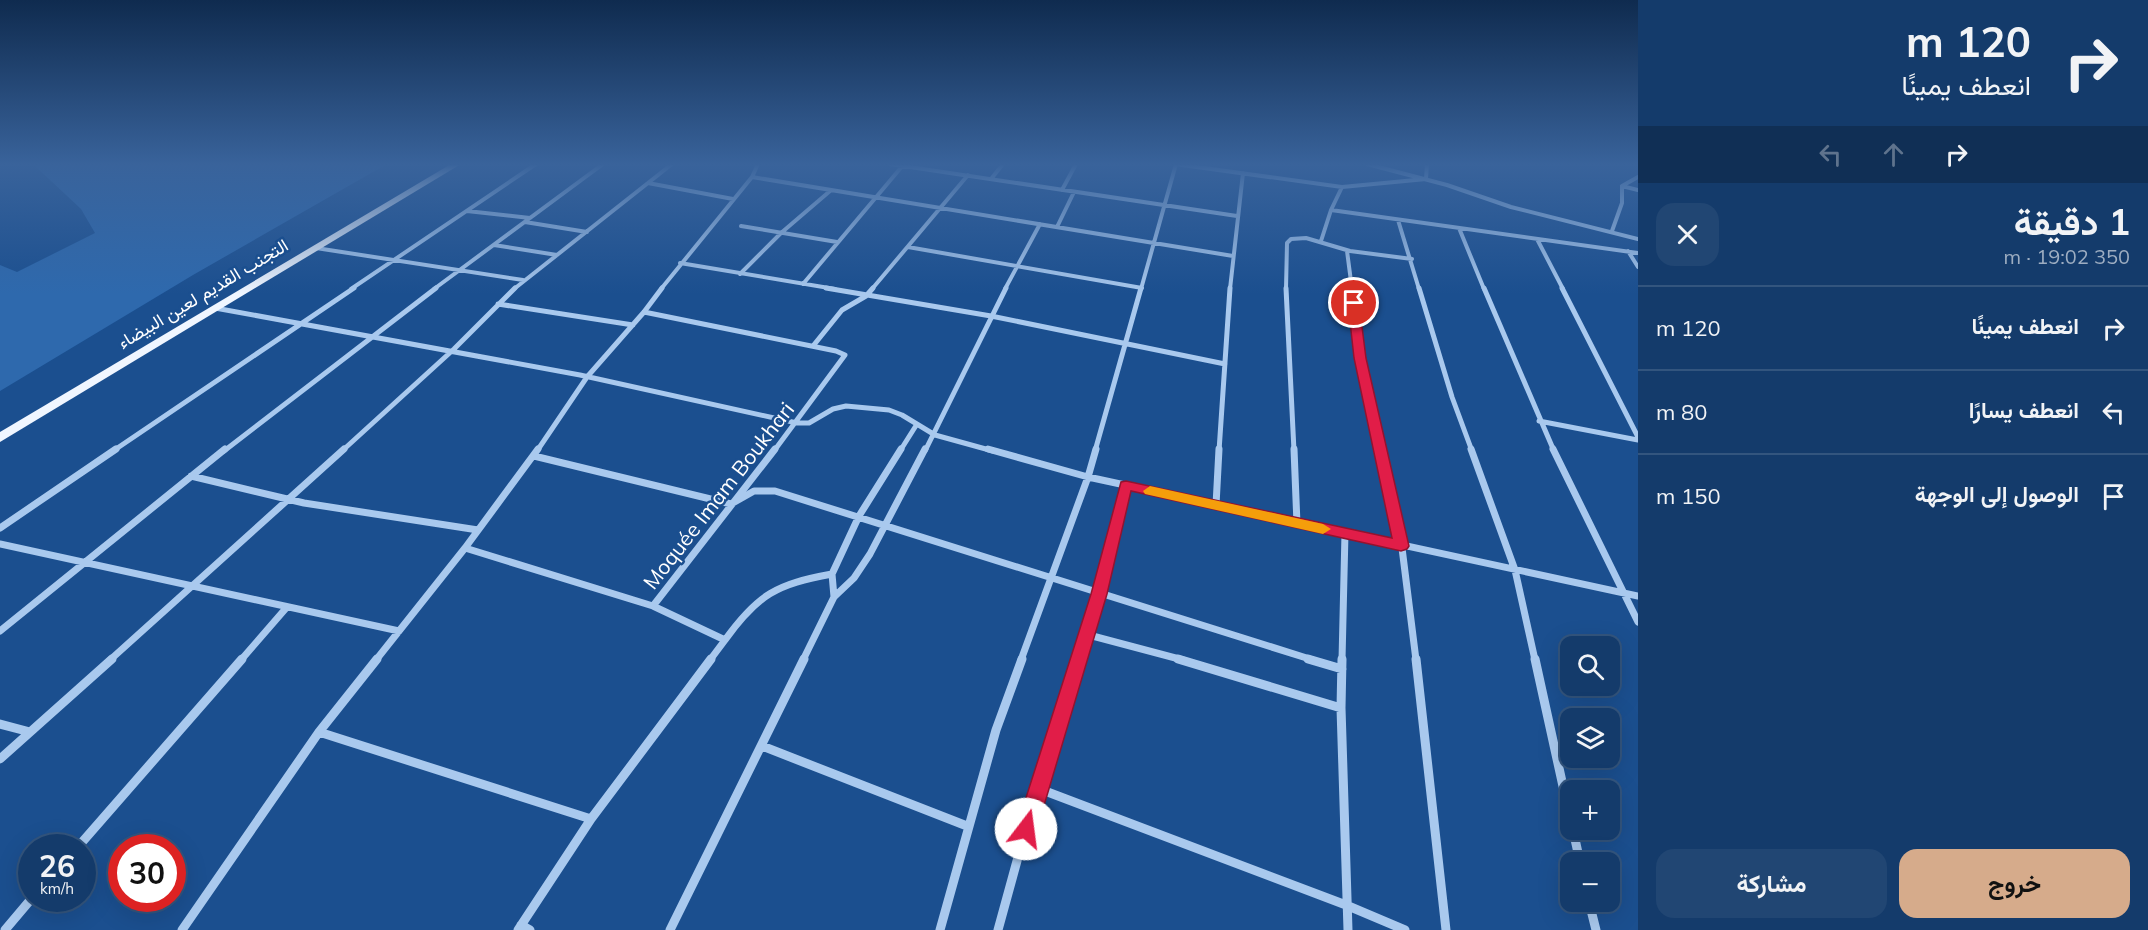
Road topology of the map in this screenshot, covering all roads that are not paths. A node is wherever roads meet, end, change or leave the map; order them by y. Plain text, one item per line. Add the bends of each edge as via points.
1 (384, 207) edge
2 (472, 207) edge
3 (545, 207) edge
4 (618, 207) edge
5 (726, 207) edge
6 (811, 207) edge
7 (868, 207) edge
8 (937, 207) edge
9 (1067, 207) edge
10 (1163, 207) edge
11 (1180, 207) edge
12 (1238, 207) edge
13 (1513, 207) edge
14 (1620, 207) edge
15 (941, 208) junction
16 (1332, 210) joint
17 (467, 211) junction
18 (1237, 216) junction
19 (528, 220) junction
20 (1398, 220) junction
21 (1040, 224) junction
22 (741, 226) dead end
23 (1057, 227) junction
24 (1459, 228) junction
25 (1612, 231) junction
26 (587, 232) junction
27 (781, 233) junction
28 (1537, 238) junction
29 (1638, 239) edge
30 (837, 242) junction
31 (1321, 242) junction
32 (1154, 243) junction
33 (494, 245) junction
34 (908, 247) junction
35 (316, 248) junction
36 (1347, 251) junction
37 (1628, 251) junction
38 (1638, 253) edge
39 (557, 255) junction
40 (1233, 256) junction
41 (1412, 259) junction
42 (394, 260) junction
43 (680, 263) junction
44 (1016, 266) junction
45 (1638, 267) edge
46 (459, 270) junction
47 (740, 274) junction
48 (523, 280) junction
49 (803, 284) junction
50 (1142, 288) junction
51 (866, 296) junction
52 (498, 304) junction
53 (214, 308) junction
54 (644, 312) junction
55 (992, 316) junction
56 (298, 323) junction
57 (633, 325) junction
58 (374, 335) junction
59 (1127, 343) junction
60 (813, 346) junction
61 (454, 349) junction
62 (1225, 364) junction
63 (586, 377) junction
64 (1539, 421) junction
65 (797, 423) junction
66 (917, 424) junction
67 (935, 435) junction
68 (0, 438) edge
69 (1638, 439) edge
70 (534, 456) junction
71 (191, 476) junction
72 (1088, 477) junction
73 (1126, 485) junction
74 (289, 500) junction
75 (731, 504) junction
76 (1216, 505) junction
77 (859, 516) junction
78 (886, 524) junction
79 (1297, 524) junction
80 (0, 528) edge
81 (478, 530) junction
82 (1345, 533) junction
83 (0, 544) edge
84 (1401, 546) junction
85 (465, 548) junction
86 (86, 563) junction
87 (1515, 570) junction
88 (832, 574) junction
89 (1051, 577) junction
90 (194, 587) junction
91 (1623, 592) junction
92 (1099, 594) junction
93 (1638, 596) edge
94 (834, 597) junction
95 (654, 606) junction
96 (287, 607) junction
97 (1638, 622) edge
98 (0, 631) edge
99 (399, 631) junction
100 (1085, 634) junction
101 (725, 640) junction
102 (1342, 669) junction
103 (1341, 708) junction
104 (0, 724) edge
105 (30, 732) junction
106 (319, 732) junction
107 (762, 746) junction
108 (0, 759) edge
109 (1562, 780) edge
110 (1037, 788) junction
111 (591, 819) junction
112 (968, 826) junction
113 (89, 834) edge
114 (1346, 905) junction
115 (20, 912) edge
116 (1592, 912) edge
117 (523, 928) edge
118 (5, 930) edge
119 (182, 930) edge
120 (670, 930) edge
121 (940, 930) edge
122 (998, 930) edge
123 (1348, 930) edge
124 (1406, 930) edge
125 (1446, 930) edge
126 (1596, 930) edge

1 - 35 main road, التجنب القديم لعين البيضاء
2 - 17 street
3 - 19 street
4 - 26 street
5 - 43 street
6 - 27 street
7 - 30 street
8 - 15 street
9 - 23 street
10 - 32 street
11 - 18 street
12 - 18 street
13 - 25 street
14 - 25 street
15 - 21 street
15 - 34 street
16 - 20 street
16 - 31 street
17 - 19 street
17 - 42 street
18 - 40 street
19 - 26 street
19 - 33 street
20 - 24 street
20 - 41 street
21 - 23 street
21 - 44 street
22 - 27 street
23 - 32 street
24 - 28 street
24 - 64 street
25 - 29 street
26 - 39 street
27 - 30 street
27 - 47 street
28 - 37 street
28 - 69 street
30 - 49 street
31 - 36 street
31 - 79 street via 1294,237 1287,243
32 - 40 street
32 - 50 street
33 - 39 street
33 - 46 street
34 - 44 street
34 - 51 street
35 - 42 street
35 - 53 main road, التجنب القديم لعين البيضاء
36 - 41 street
36 - 84 street via 1360,358
37 - 38 street
37 - 45 street
39 - 48 street
40 - 62 street
41 - 87 street via 1452,397
42 - 46 street
42 - 56 street
43 - 47 street
43 - 54 street
44 - 50 street
44 - 55 street
46 - 48 street
46 - 58 street
47 - 49 street
48 - 52 street
49 - 51 street
50 - 59 street
51 - 55 street
51 - 60 street via 838,313
52 - 57 street
52 - 61 street
53 - 56 street
53 - 68 main road, التجنب القديم لعين البيضاء
54 - 57 street
54 - 60 street, Moquée Imam Boukhari
55 - 59 street
55 - 67 street
56 - 58 street
56 - 80 street
57 - 63 street
58 - 61 street
58 - 71 street
59 - 62 street
59 - 72 street
60 - 65 street, Moquée Imam Boukhari via 845,355
61 - 63 street
61 - 74 street
62 - 76 street
63 - 65 street via 696,397
63 - 70 street
64 - 69 street
64 - 91 street
65 - 66 street via 809,423 840,407 860,405 902,415
65 - 75 street, Moquée Imam Boukhari
66 - 67 street
66 - 77 street
67 - 72 street
67 - 78 street
70 - 75 street
70 - 81 street
71 - 74 street
71 - 86 street
72 - 73 street
72 - 89 street
73 - 76 street
73 - 92 street
74 - 81 street
74 - 90 street
75 - 77 street via 764,490
75 - 95 street, Moquée Imam Boukhari
76 - 79 street
77 - 78 street
77 - 88 street
78 - 89 street
78 - 94 street via 849,586
79 - 82 street
81 - 85 street
82 - 84 street
82 - 102 street
83 - 86 street
84 - 87 street
84 - 125 street
85 - 95 street
85 - 99 street
86 - 90 street
86 - 98 street
87 - 91 street
87 - 109 street
88 - 94 street
88 - 101 street via 783,584 761,597
89 - 92 street
89 - 112 street via 996,730
90 - 96 street
90 - 105 street
91 - 93 street
91 - 97 street
92 - 100 street
92 - 102 street
94 - 107 street
95 - 101 street, Moquée Imam Boukhari
96 - 99 street
96 - 113 street
99 - 106 street
100 - 103 street
100 - 110 street
101 - 111 street
102 - 103 street
103 - 114 street
104 - 105 street
105 - 108 street
106 - 111 street
106 - 119 street
107 - 112 street
107 - 120 street
110 - 114 street
110 - 122 street
111 - 117 street
112 - 121 street
114 - 123 street
114 - 124 street
115 - 118 street
116 - 126 street

